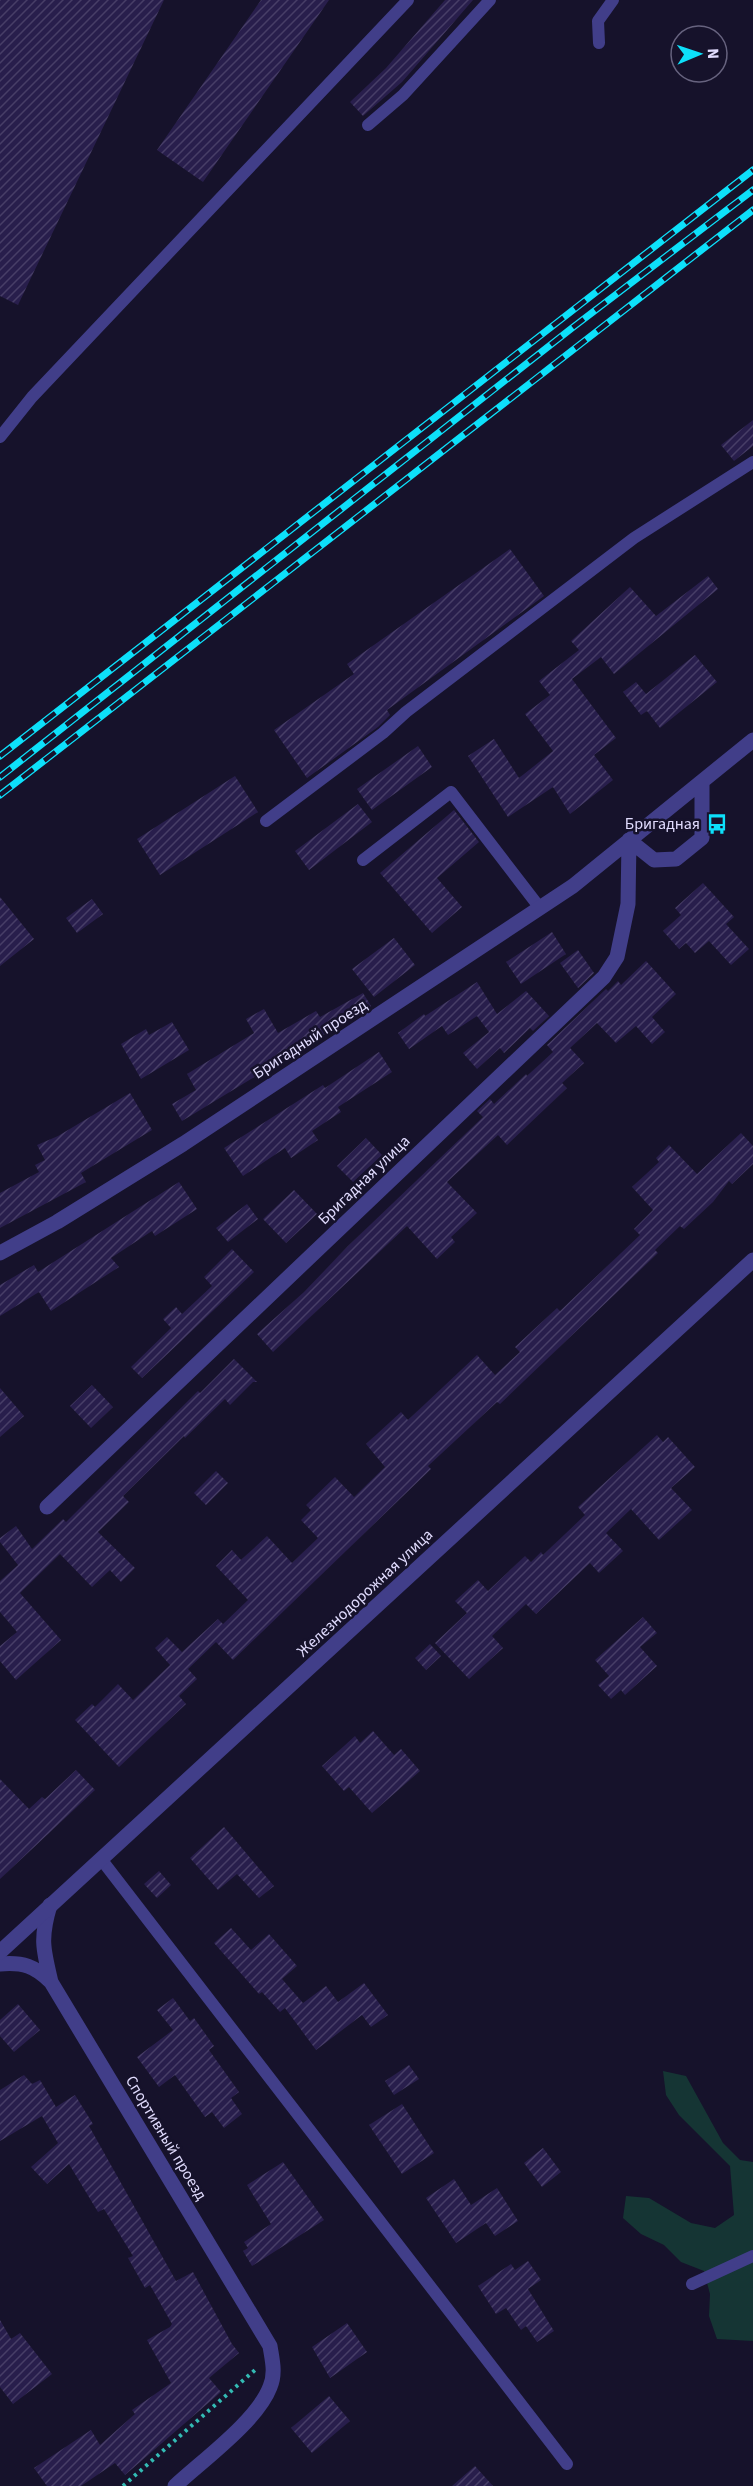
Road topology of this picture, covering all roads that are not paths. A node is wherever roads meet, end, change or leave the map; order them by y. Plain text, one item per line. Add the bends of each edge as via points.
1 (408, 0) edge
2 (490, 0) edge
3 (613, 0) edge
4 (599, 43) dead end
5 (368, 125) dead end
6 (0, 437) edge
7 (753, 462) edge
8 (753, 740) edge
9 (702, 783) junction
10 (266, 821) dead end
11 (630, 840) junction
12 (363, 860) dead end
13 (540, 908) junction
14 (0, 1253) edge
15 (753, 1260) edge
16 (47, 1507) dead end
17 (101, 1859) junction
18 (50, 1905) junction
19 (0, 1952) edge
20 (0, 1964) edge
21 (51, 1982) junction
22 (753, 2256) edge
23 (692, 2284) dead end
24 (567, 2464) dead end
25 (175, 2486) edge

1 - 6 lane via 32,397
2 - 5 lane via 403,95
3 - 4 lane via 598,21
7 - 10 lane via 634,538
8 - 9 street
9 - 11 street
9 - 11 street via 702,838 676,859 654,860
11 - 13 street, Бригадный проезд
11 - 16 street, Бригадная улица via 628,904 617,957 604,977
12 - 13 lane via 451,792
13 - 14 street, Бригадный проезд via 183,1144
15 - 17 street, Железнодорожная улица
17 - 18 street, Железнодорожная улица
17 - 24 lane
18 - 19 street, Железнодорожная улица
18 - 21 street, Спортивный проезд via 42,1931
20 - 21 street via 23,1963 39,1970
21 - 25 street, Спортивный проезд via 270,2346 274,2366 271,2386 256,2411
22 - 23 lane

